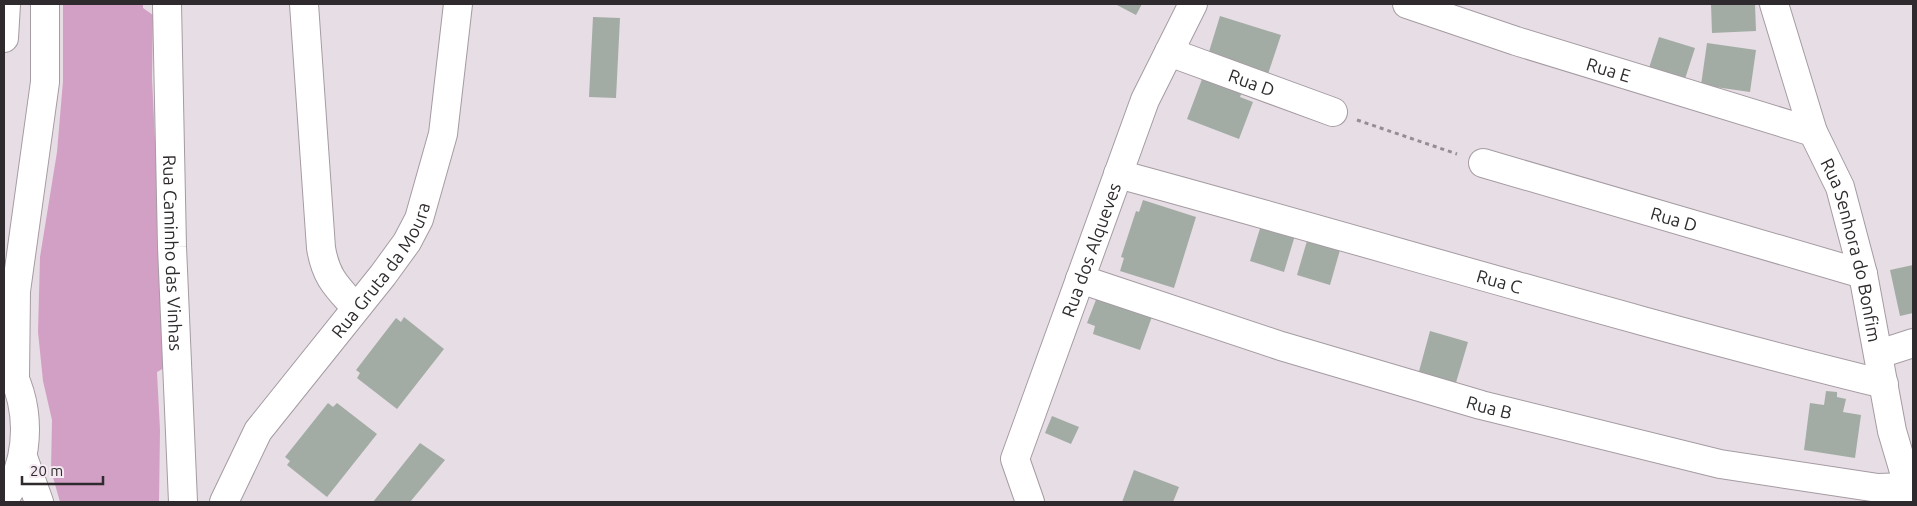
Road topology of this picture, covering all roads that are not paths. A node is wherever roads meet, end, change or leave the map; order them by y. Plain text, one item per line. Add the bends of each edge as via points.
1 (6, 4) edge
2 (45, 4) edge
3 (167, 4) edge
4 (304, 4) edge
5 (458, 4) edge
6 (1193, 4) edge
7 (1407, 4) edge
8 (1774, 4) edge
9 (4, 38) edge
10 (1169, 52) junction
11 (1333, 112) road end
12 (1813, 132) junction
13 (1483, 163) road end
14 (1118, 174) junction
15 (1863, 274) junction
16 (1080, 279) junction
17 (356, 308) junction
18 (1913, 343) edge
19 (1879, 354) junction
20 (10, 368) edge
21 (1884, 384) junction
22 (23, 457) junction
23 (1911, 494) edge
24 (4, 500) edge
25 (39, 502) edge
26 (183, 502) edge
27 (224, 502) edge
28 (1030, 502) edge

1 - 9 main road
2 - 20 main road via 45,82 16,291
3 - 26 main road, Rua Caminho das Vinhas via 172,247
4 - 17 main road via 321,248 325,269
5 - 17 main road, Rua Gruta da Moura via 443,134 419,219 407,242
6 - 10 main road, Rua dos Alqueves
7 - 12 main road, Rua E via 1516,42
8 - 12 main road, Rua Senhora do Bonfim
10 - 11 main road, Rua D
10 - 14 main road, Rua dos Alqueves via 1145,100
12 - 15 main road, Rua Senhora do Bonfim via 1840,187
13 - 15 main road, Rua D
14 - 16 main road, Rua dos Alqueves
14 - 21 main road, Rua C via 1309,225 1501,282
15 - 19 main road, Rua Senhora do Bonfim
16 - 23 main road, Rua B via 1281,346 1480,405 1720,464
16 - 28 main road, Rua dos Alqueves via 1015,459
17 - 27 main road, Rua Gruta da Moura via 258,432
18 - 19 main road
19 - 21 main road, Rua Senhora do Bonfim
20 - 22 main road via 22,402 26,432
21 - 23 main road, Rua Senhora do Bonfim via 1892,431
22 - 24 main road
22 - 25 main road

